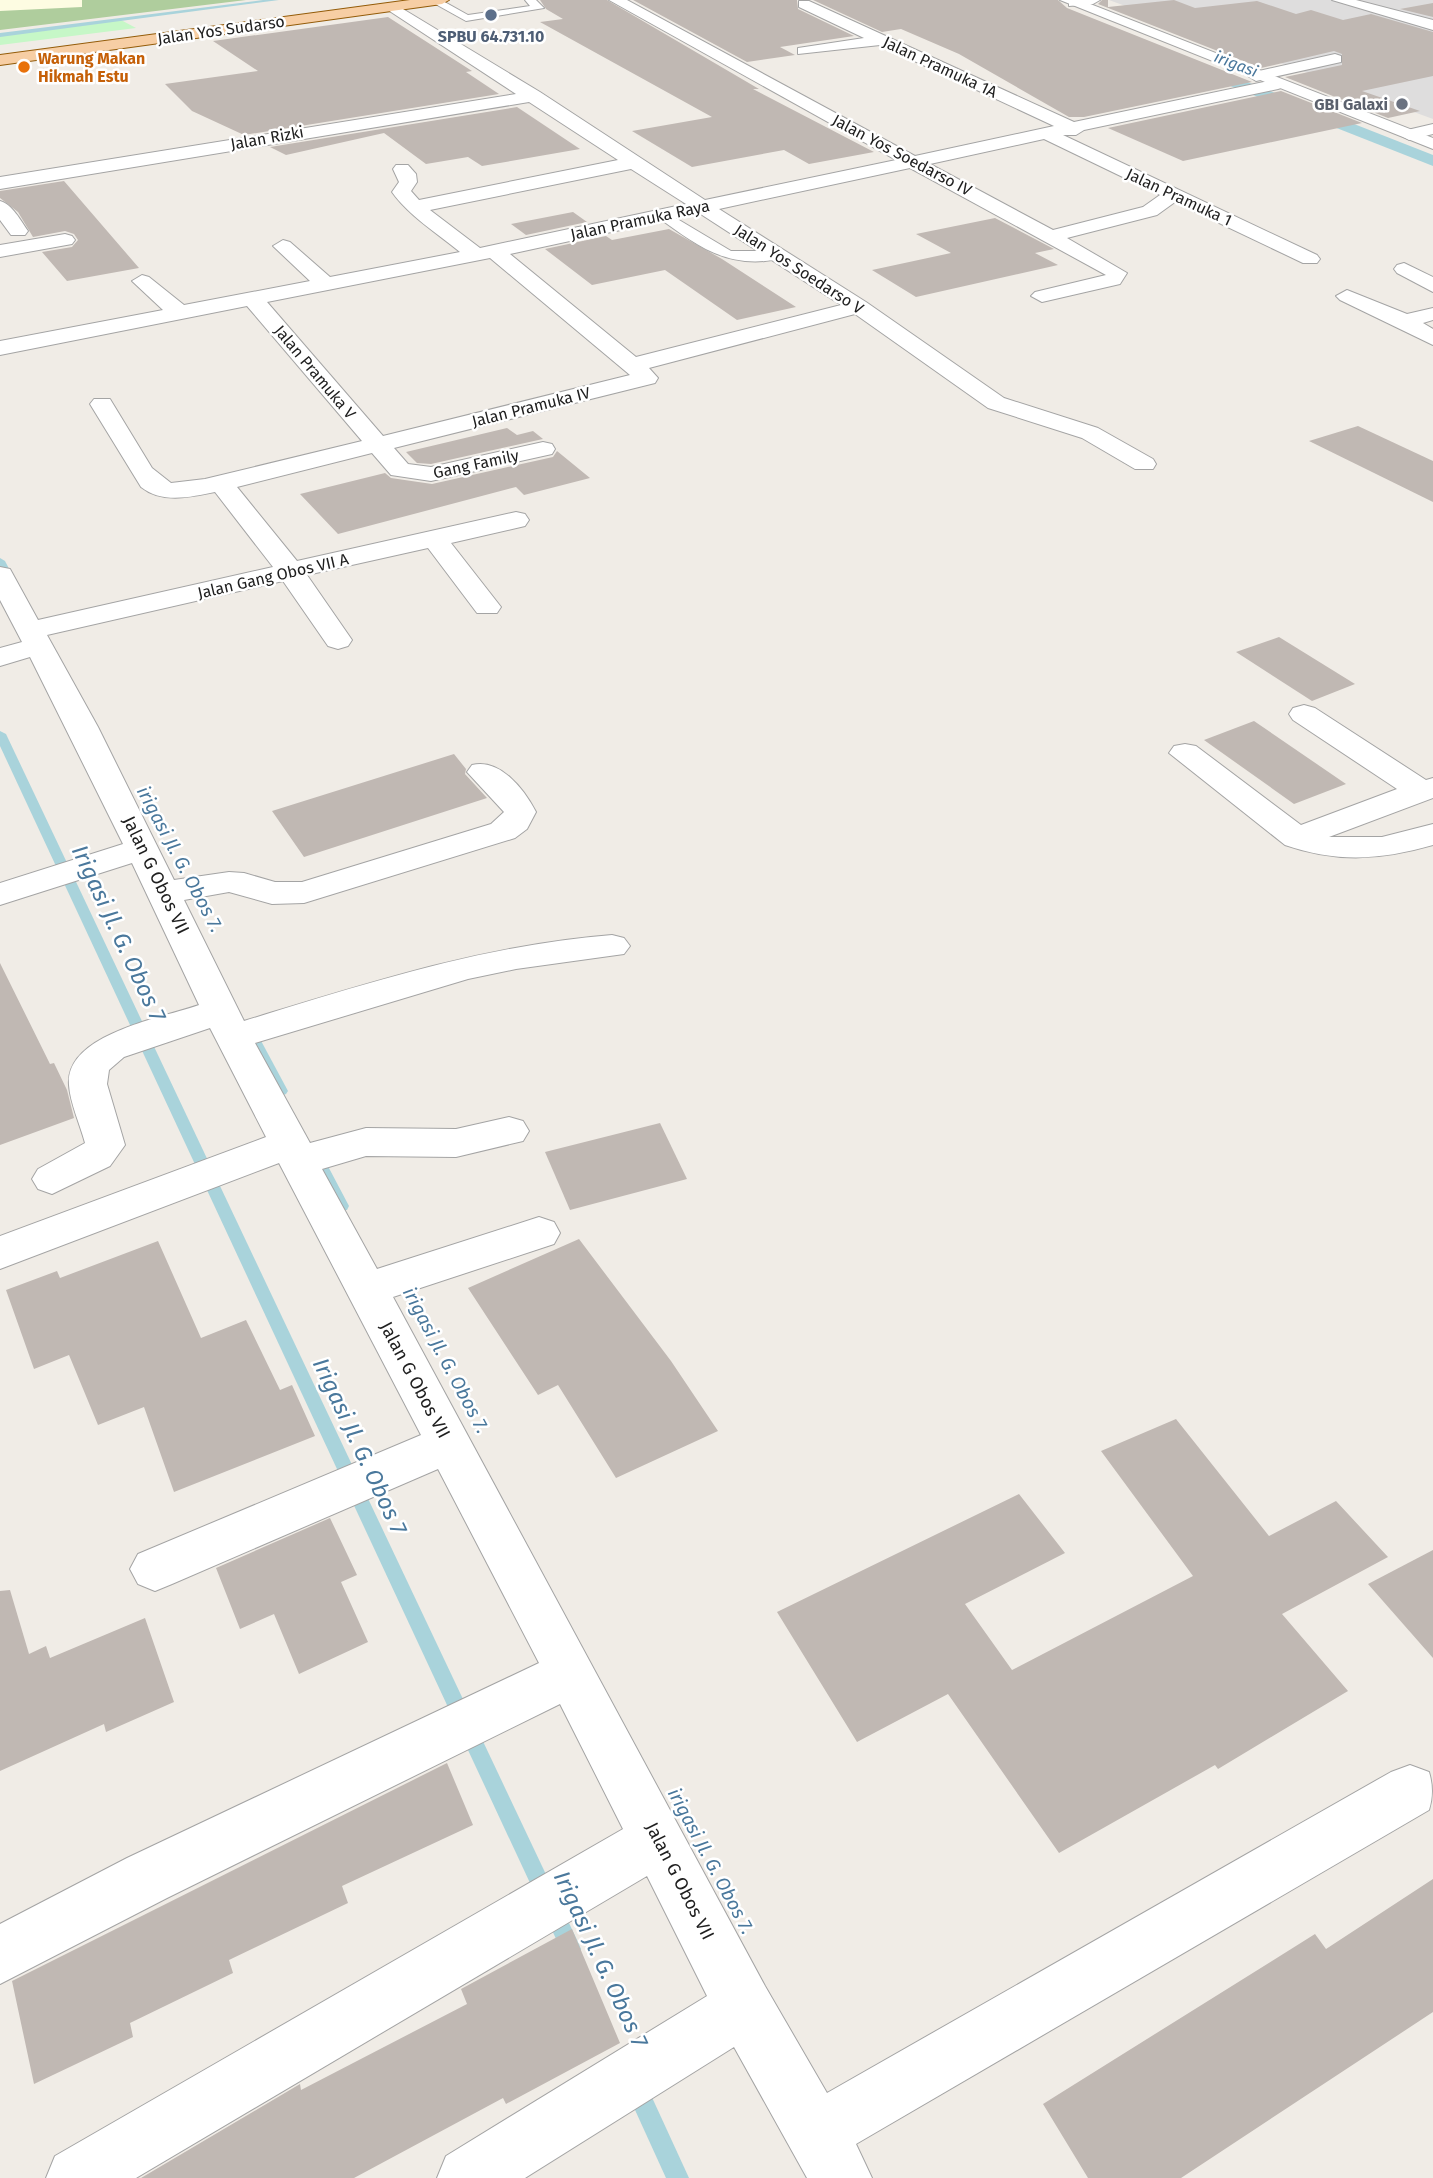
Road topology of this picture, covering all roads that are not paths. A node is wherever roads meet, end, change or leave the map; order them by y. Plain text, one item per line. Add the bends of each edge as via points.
1 (442, 0) edge
2 (530, 0) edge
3 (616, 0) edge
4 (835, 0) edge
5 (1093, 0) edge
6 (1339, 0) edge
7 (435, 1) edge
8 (1071, 1) edge
9 (387, 3) edge
10 (1433, 25) edge
11 (232, 28) junction
12 (163, 33) junction
13 (881, 40) junction
14 (0, 50) edge
15 (804, 51) dead end
16 (1335, 59) dead end
17 (0, 61) edge
18 (1255, 83) junction
19 (534, 96) junction
20 (1433, 129) edge
21 (1076, 130) junction
22 (1402, 132) junction
23 (1049, 135) junction
24 (1433, 144) edge
25 (632, 163) junction
26 (915, 163) junction
27 (402, 169) dead end
28 (0, 183) edge
29 (1178, 196) junction
30 (0, 206) edge
31 (415, 207) junction
32 (703, 207) junction
33 (664, 215) junction
34 (18, 231) dead end
35 (1052, 236) junction
36 (65, 240) dead end
37 (283, 246) dead end
38 (0, 251) edge
39 (485, 253) junction
40 (778, 255) junction
41 (1310, 259) dead end
42 (1404, 270) dead end
43 (142, 281) dead end
44 (325, 284) junction
45 (1433, 286) edge
46 (1042, 296) dead end
47 (1347, 296) dead end
48 (252, 299) junction
49 (858, 307) junction
50 (180, 313) junction
51 (1433, 314) edge
52 (1405, 321) junction
53 (1433, 338) edge
54 (0, 348) edge
55 (632, 365) junction
56 (102, 404) dead end
57 (378, 446) junction
58 (543, 449) dead end
59 (1144, 464) dead end
60 (221, 483) junction
61 (516, 520) dead end
62 (435, 539) junction
63 (291, 572) junction
64 (0, 575) edge
65 (487, 607) dead end
66 (338, 640) dead end
67 (23, 645) edge
68 (1304, 714) dead end
69 (1185, 752) dead end
70 (483, 772) dead end
71 (1427, 790) edge
72 (1433, 834) edge
73 (1297, 838) junction
74 (143, 848) junction
75 (165, 892) junction
76 (0, 894) edge
77 (612, 946) dead end
78 (227, 1024) junction
79 (509, 1131) dead end
80 (294, 1152) junction
81 (52, 1179) dead end
82 (540, 1233) dead end
83 (0, 1253) edge
84 (366, 1289) junction
85 (449, 1444) junction
86 (155, 1569) dead end
87 (571, 1673) junction
88 (1410, 1791) dead end
89 (658, 1839) junction
90 (0, 1955) edge
91 (744, 2007) junction
92 (828, 2155) edge
93 (77, 2178) edge
94 (468, 2178) edge

1 - 7 main road, Jalan Yos Sudarso
2 - 7 lane via 539,8 466,18
3 - 26 street, Jalan Yos Soedarso IV
4 - 13 street, Jalan Pramuka 1A via 804,4
5 - 8 street
6 - 10 street
7 - 9 main road, Jalan Yos Sudarso
8 - 18 street
9 - 11 main road, Jalan Yos Sudarso
9 - 12 main road, Jalan Yos Sudarso
9 - 19 street, Jalan Yos Soedarso V
11 - 12 main road, Jalan Yos Sudarso
11 - 17 street
12 - 14 main road, Jalan Yos Sudarso
12 - 17 main road, Jalan Yos Sudarso
13 - 15 street
13 - 21 street, Jalan Pramuka 1A
16 - 18 street
18 - 21 street, Jalan Pramuka Raya
18 - 22 street, Jalan Pramuka Raya via 1277,85
19 - 25 street, Jalan Yos Soedarso V
19 - 28 street, Jalan Rizki
20 - 22 street
21 - 23 street, Jalan Pramuka Raya
22 - 24 street
23 - 26 street, Jalan Pramuka Raya
23 - 29 street, Jalan Pramuka 1
25 - 31 street
25 - 32 street, Jalan Yos Soedarso V
26 - 32 street, Jalan Pramuka Raya
26 - 35 street, Jalan Yos Soedarso IV
27 - 31 street via 408,180 401,192
29 - 35 street via 1150,211
29 - 41 street, Jalan Pramuka 1
30 - 34 street
31 - 39 street
32 - 33 street, Jalan Pramuka Raya
32 - 40 street, Jalan Yos Soedarso V
33 - 39 street, Jalan Pramuka Raya
33 - 40 lane via 725,256
35 - 46 street, Jalan Yos Soedarso IV via 1117,273 1113,280
36 - 38 street
37 - 44 street
39 - 44 street, Jalan Pramuka Raya
39 - 55 street
40 - 49 street, Jalan Yos Soedarso V
42 - 45 street
43 - 50 street
44 - 48 street, Jalan Pramuka Raya
47 - 52 street
48 - 50 street, Jalan Pramuka Raya
48 - 57 street, Jalan Pramuka V
49 - 55 street
49 - 59 street, Jalan Yos Soedarso V via 996,402 1090,433
50 - 54 street, Jalan Pramuka Raya
51 - 52 street
52 - 53 street
55 - 57 street, Jalan Pramuka IV via 647,378
56 - 60 street, Jalan Pramuka IV via 153,486 177,490
57 - 58 street, Gang Family via 400,470 419,474
57 - 60 street, Jalan Pramuka IV
60 - 63 street
61 - 62 street, Jalan Gang Obos VII A
62 - 63 street, Jalan Gang Obos VII A
62 - 65 street
63 - 66 street
63 - 67 street, Jalan Gang Obos VII A
64 - 67 street, Jalan G Obos VII
67 - 74 street, Jalan G Obos VII via 83,727
68 - 71 street
69 - 73 street
70 - 75 street via 513,799 520,812 503,831 304,892 272,893 229,882
71 - 73 street
72 - 73 street via 1385,849 1365,850 1326,847
74 - 75 street, Jalan G Obos VII
74 - 76 street
75 - 78 street, Jalan G Obos VII
77 - 78 street via 532,952
78 - 80 street, Jalan G Obos VII
78 - 81 street via 111,1048 91,1065 88,1084 105,1145 96,1156
79 - 80 street via 456,1143 366,1142
80 - 83 street
80 - 84 street, Jalan G Obos VII
82 - 84 street
84 - 85 street, Jalan G Obos VII
85 - 86 street
85 - 87 street, Jalan G Obos VII
87 - 89 street, Jalan G Obos VII
87 - 90 street via 147,1878
88 - 92 street
89 - 91 street, Jalan G Obos VII
89 - 93 street
91 - 92 street, Jalan G Obos VII
91 - 94 street

